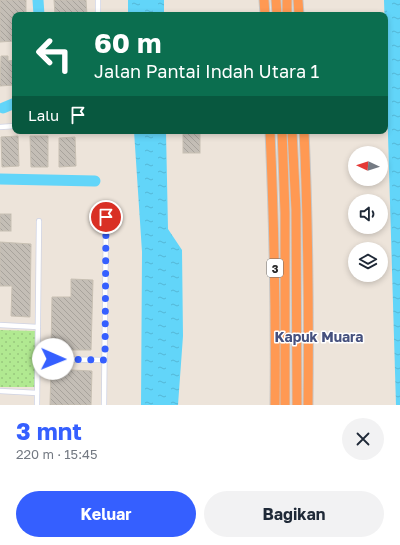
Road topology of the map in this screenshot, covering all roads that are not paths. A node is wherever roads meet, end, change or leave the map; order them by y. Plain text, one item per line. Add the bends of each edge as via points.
1 (98, 0) edge
2 (264, 0) edge
3 (276, 0) edge
4 (287, 0) edge
5 (298, 0) edge
6 (98, 12) edge
7 (265, 12) edge
8 (277, 12) edge
9 (287, 12) edge
10 (299, 12) edge
11 (12, 126) edge
12 (0, 127) edge
13 (270, 134) edge
14 (282, 134) edge
15 (292, 134) edge
16 (304, 134) edge
17 (106, 217) dead end
18 (40, 221) dead end
19 (0, 325) edge
20 (38, 327) junction
21 (37, 359) junction
22 (105, 360) junction
23 (0, 391) edge
24 (37, 393) junction
25 (37, 405) edge
26 (104, 405) edge
27 (275, 405) edge
28 (286, 405) edge
29 (297, 405) edge
30 (308, 405) edge

1 - 6 street
2 - 7 highway
3 - 8 highway
4 - 9 highway
5 - 10 highway
11 - 12 street
13 - 27 highway, 3 via 276,320
14 - 28 highway, 3
15 - 29 highway, 3 via 296,210
16 - 30 highway via 309,315
17 - 22 street
18 - 20 street
19 - 20 street
20 - 21 street
21 - 22 street
21 - 24 street
22 - 26 street
23 - 24 street
24 - 25 street

